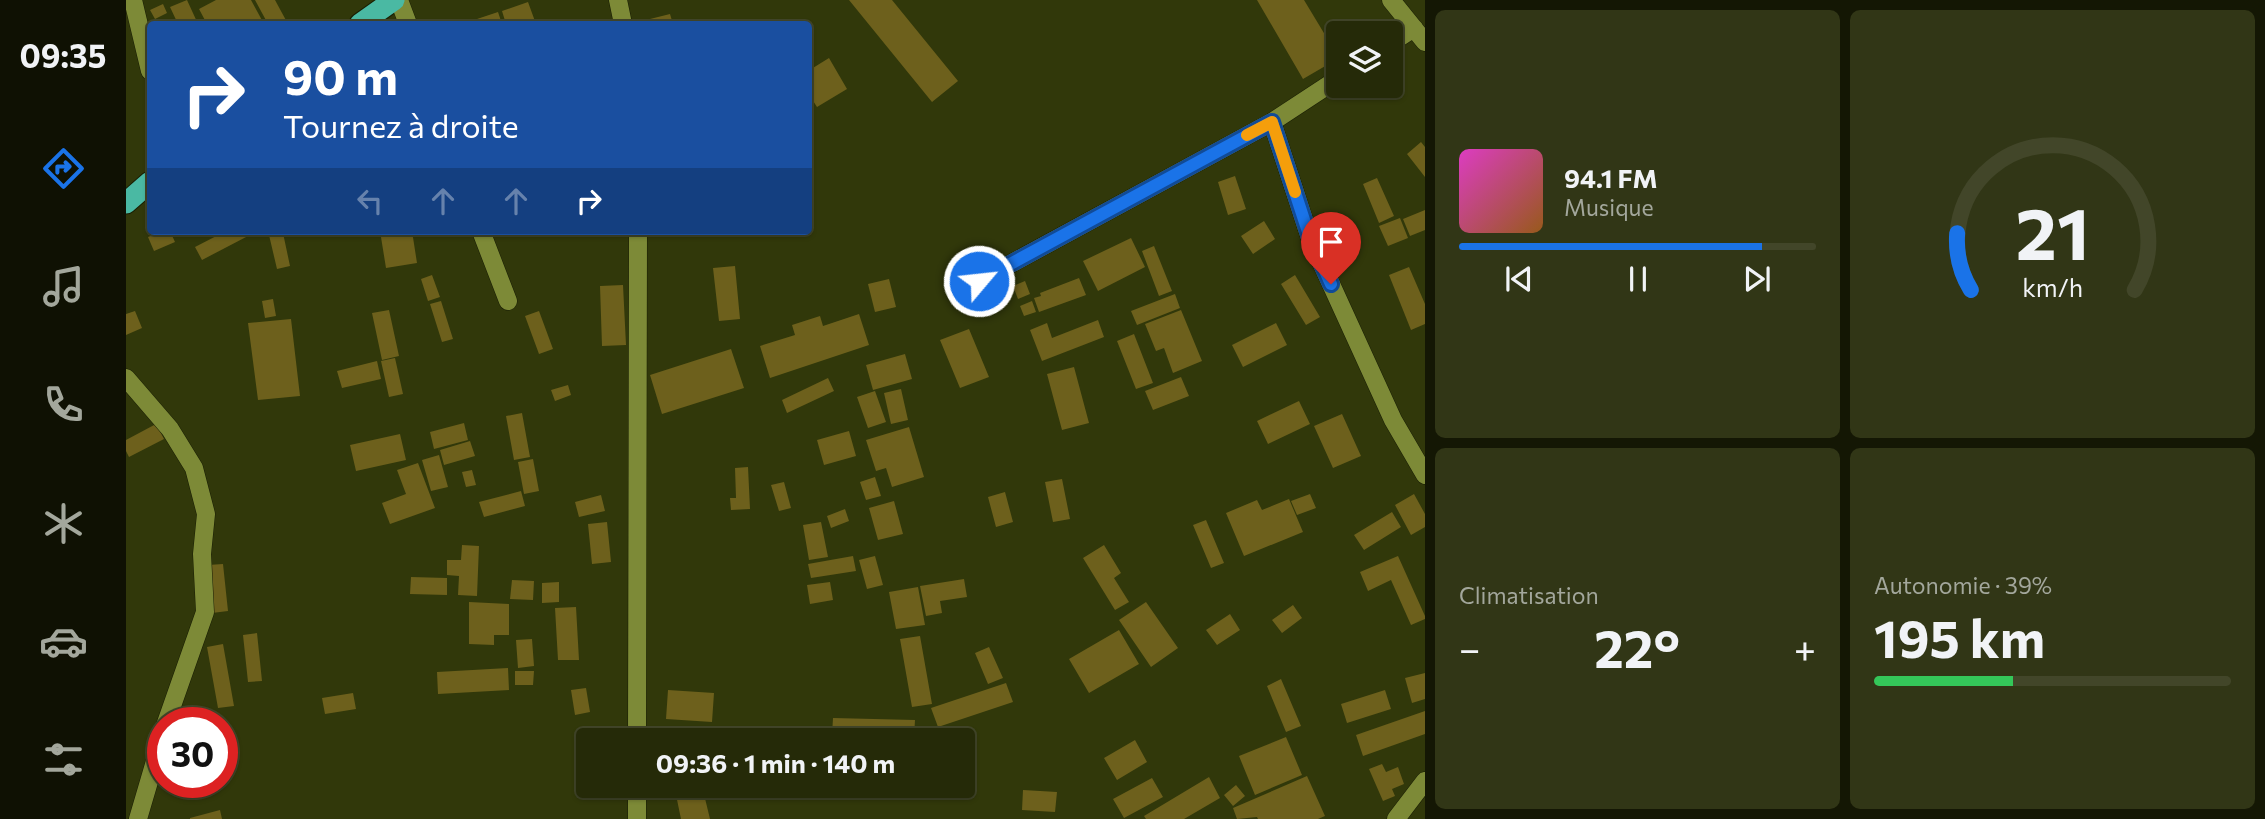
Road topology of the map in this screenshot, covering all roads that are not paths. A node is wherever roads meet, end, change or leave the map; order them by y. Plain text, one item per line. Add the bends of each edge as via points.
1 (133, 0) edge
2 (618, 0) edge
3 (1391, 0) edge
4 (391, 1) edge
5 (364, 21) edge
6 (406, 21) edge
7 (622, 21) edge
8 (1419, 35) edge
9 (147, 58) edge
10 (1326, 87) edge
11 (1272, 122) junction
12 (147, 185) edge
13 (126, 203) edge
14 (483, 235) edge
15 (638, 235) edge
16 (979, 281) dead end
17 (509, 301) dead end
18 (126, 378) edge
19 (1425, 475) edge
20 (172, 707) edge
21 (637, 728) edge
22 (1425, 781) edge
23 (147, 788) edge
24 (637, 798) edge
25 (138, 819) edge
26 (637, 819) edge
27 (1396, 819) edge

1 - 9 street
2 - 7 street
3 - 8 street
4 - 5 highway
4 - 6 street
10 - 11 street
11 - 16 street
11 - 19 street via 1310,238 1393,420
12 - 13 highway
14 - 17 street
15 - 21 street
18 - 20 street via 170,429 194,468 206,514 202,554 205,612
22 - 27 street
23 - 25 street
24 - 26 street

